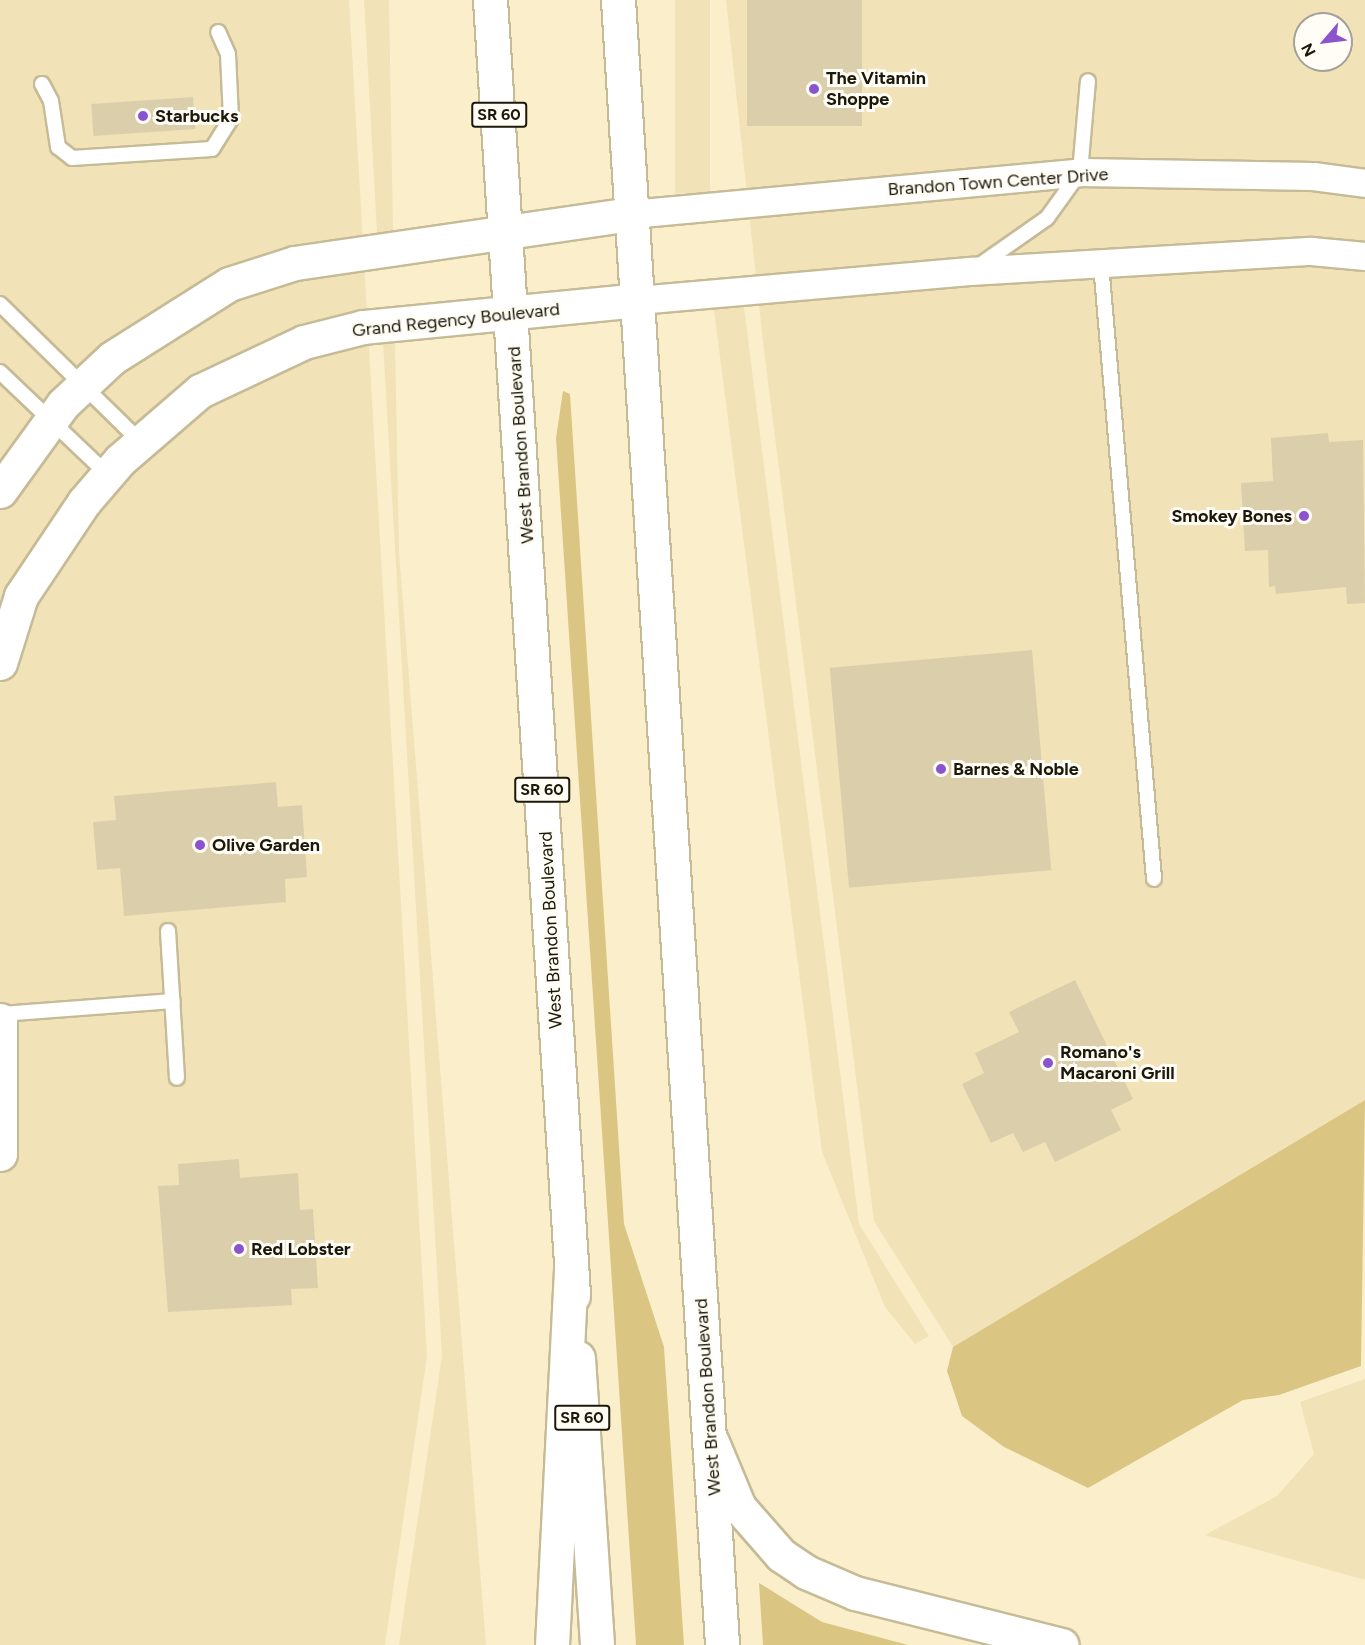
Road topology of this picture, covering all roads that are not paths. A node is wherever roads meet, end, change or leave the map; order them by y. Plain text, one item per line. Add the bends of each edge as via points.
1 (490, 0) edge
2 (618, 0) edge
3 (218, 32) dead end
4 (1088, 81) dead end
5 (42, 84) dead end
6 (1080, 172) junction
7 (1365, 183) edge
8 (631, 214) junction
9 (508, 229) junction
10 (1365, 256) edge
11 (1101, 264) junction
12 (970, 272) junction
13 (637, 300) junction
14 (0, 304) edge
15 (513, 314) junction
16 (0, 372) edge
17 (83, 386) junction
18 (50, 420) junction
19 (140, 441) junction
20 (108, 475) junction
21 (0, 491) edge
22 (0, 663) edge
23 (1154, 879) dead end
24 (168, 930) dead end
25 (172, 1002) junction
26 (0, 1014) edge
27 (0, 1020) edge
28 (177, 1078) dead end
29 (0, 1154) edge
30 (572, 1267) junction
31 (712, 1442) junction
32 (552, 1645) edge
33 (597, 1645) edge
34 (722, 1645) edge
35 (1062, 1645) edge

1 - 9 main road, West Brandon Boulevard / SR 60
2 - 8 main road, West Brandon Boulevard
3 - 5 lane via 228,54 231,118 212,149 72,158 58,147 51,101
4 - 6 lane
6 - 7 street, Brandon Town Center Drive via 1313,176
6 - 8 street, Brandon Town Center Drive
6 - 12 lane via 1047,218
8 - 9 main road
8 - 13 main road, West Brandon Boulevard
9 - 15 main road, West Brandon Boulevard / SR 60
9 - 17 main road via 295,263 229,284 168,319
10 - 11 street via 1311,252
11 - 12 street
11 - 23 lane
12 - 13 street
13 - 15 main road, Grand Regency Boulevard
13 - 31 main road, West Brandon Boulevard
14 - 17 lane
15 - 19 main road, Grand Regency Boulevard via 363,327 304,342 200,391
15 - 30 main road, West Brandon Boulevard / SR 60
16 - 18 lane
17 - 18 main road
17 - 19 lane
18 - 20 lane
18 - 21 main road
19 - 20 main road, Grand Regency Boulevard
20 - 22 main road, Grand Regency Boulevard via 21,596
24 - 25 lane
25 - 26 lane
25 - 28 lane
27 - 29 main road
30 - 32 main road
30 - 33 main road, West Brandon Boulevard / SR 60
31 - 34 main road, West Brandon Boulevard
31 - 35 main road via 739,1507 781,1555 806,1572 855,1593

